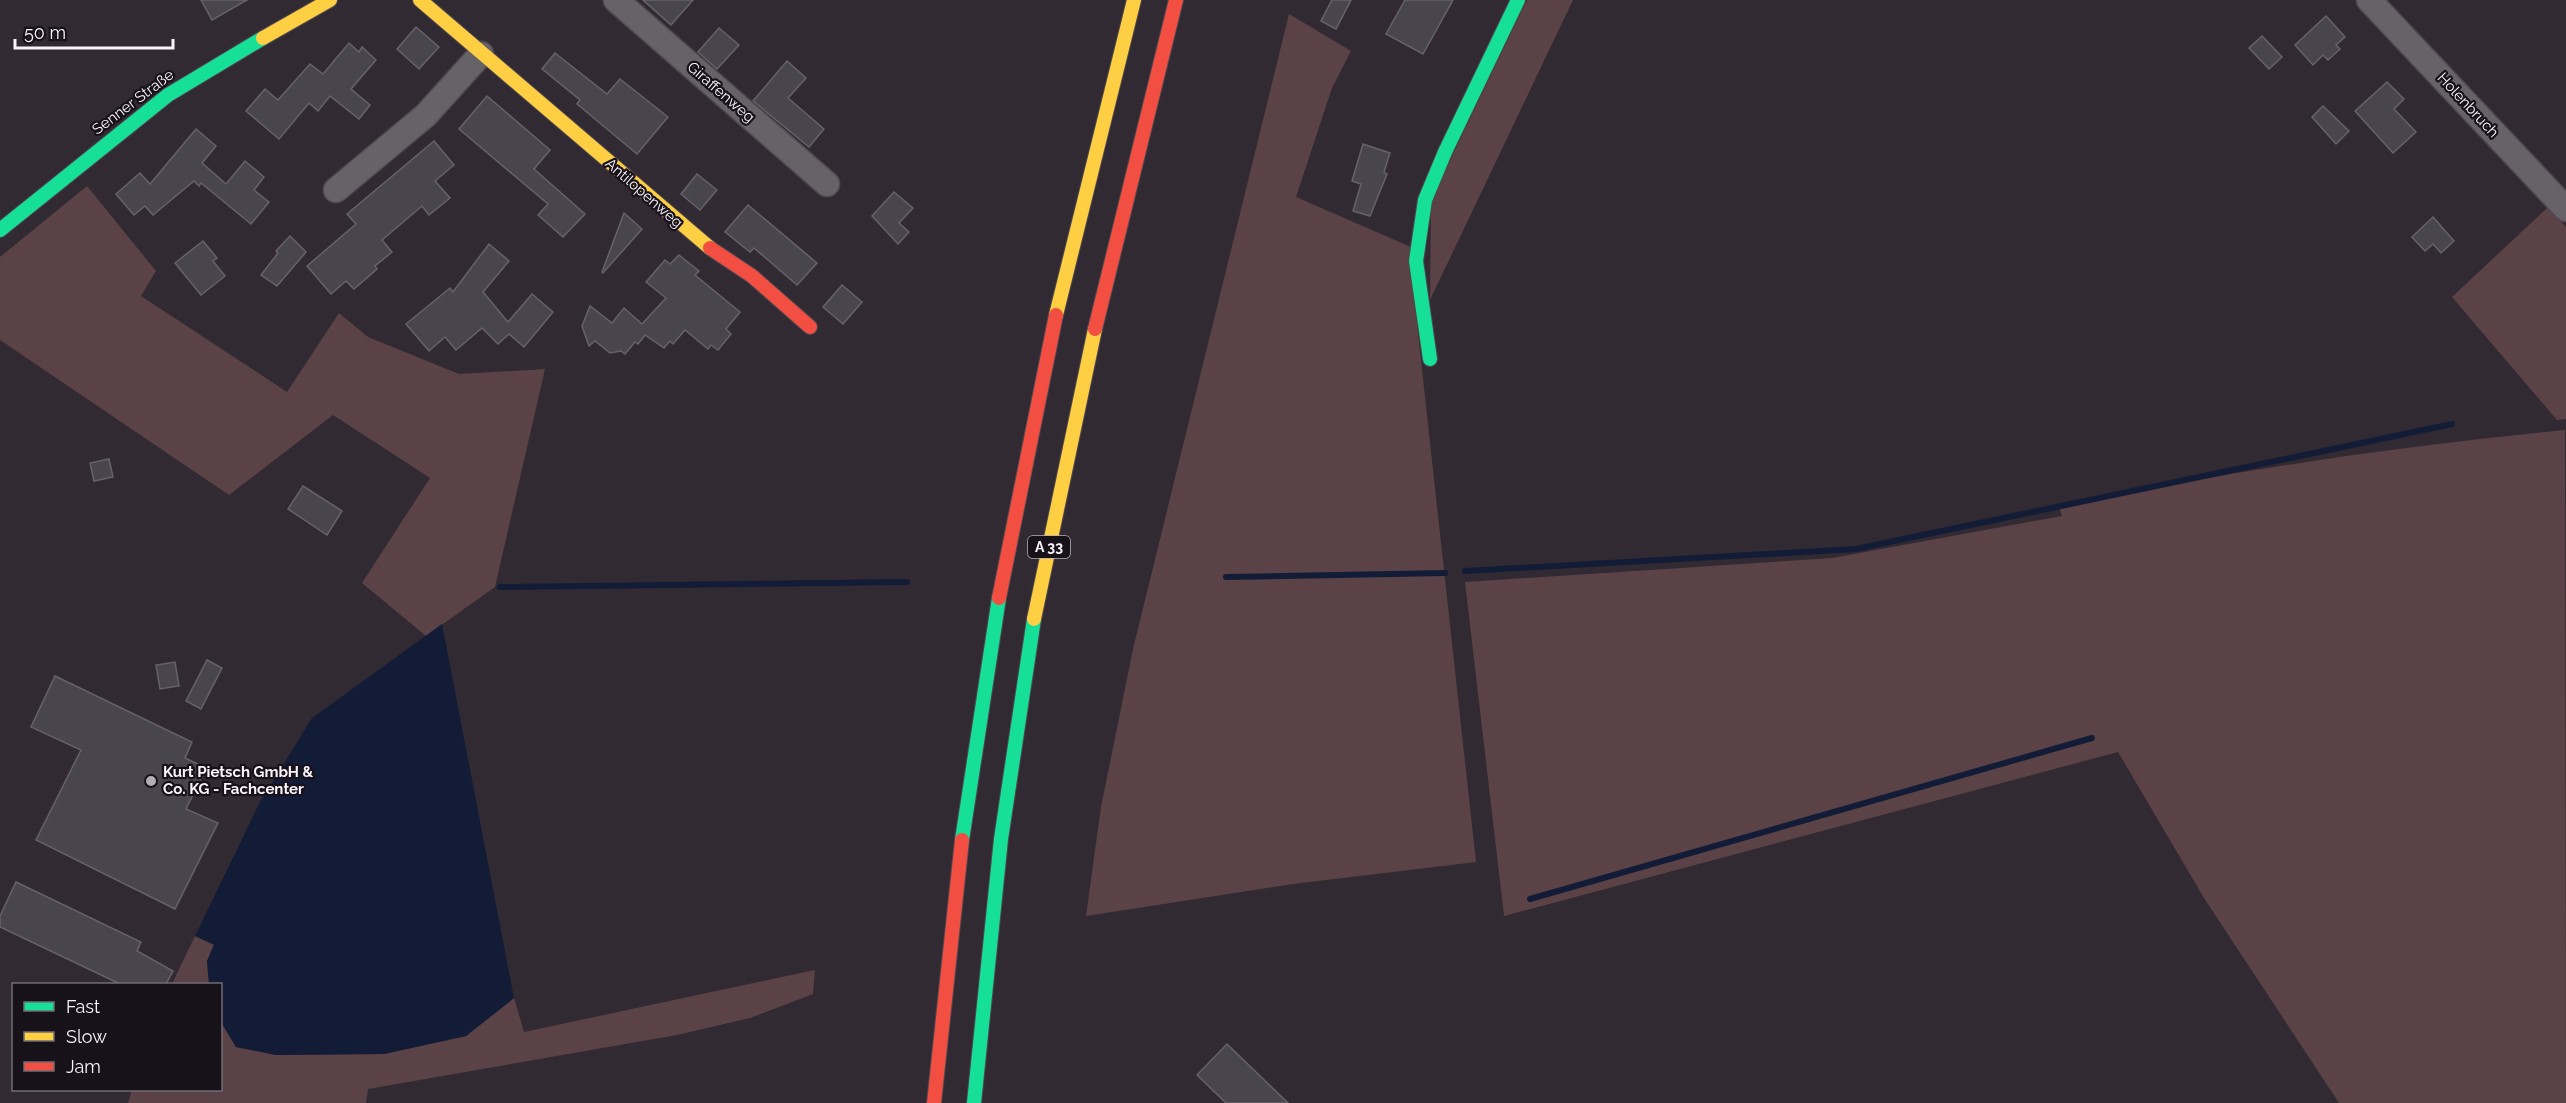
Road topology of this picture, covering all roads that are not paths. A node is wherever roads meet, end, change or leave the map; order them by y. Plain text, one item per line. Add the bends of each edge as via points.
1 (330, 0) edge
2 (420, 0) edge
3 (616, 0) edge
4 (1134, 0) edge
5 (1176, 0) edge
6 (1518, 0) edge
7 (2369, 0) edge
8 (481, 54) junction
9 (827, 184) dead end
10 (336, 190) dead end
11 (2566, 210) edge
12 (0, 230) edge
13 (810, 327) dead end
14 (1430, 359) dead end
15 (934, 1103) edge
16 (974, 1103) edge

1 - 12 main road, Senner Straße via 168,95
2 - 8 main road, Antilopenweg
3 - 9 street, Giraffenweg
4 - 15 main road, A 33 via 1057,309 1002,578 971,763 945,970
5 - 16 main road, A 33 via 1098,316 1042,577 1009,771 984,971
6 - 14 main road via 1444,152 1425,200 1416,261
7 - 11 street, Holenbruch
8 - 10 street via 426,115
8 - 13 main road, Antilopenweg via 702,243 752,276

